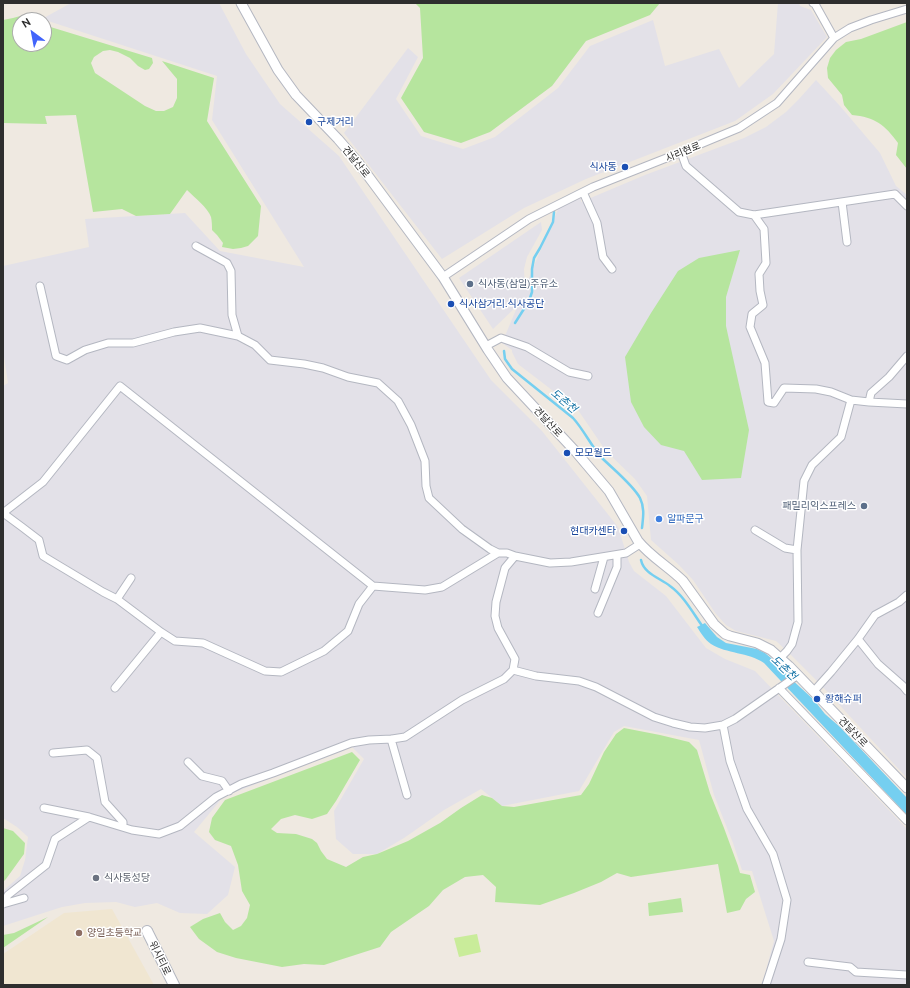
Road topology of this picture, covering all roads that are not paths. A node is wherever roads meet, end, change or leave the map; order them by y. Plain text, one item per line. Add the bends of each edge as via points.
1 (240, 3) edge
2 (813, 3) edge
3 (907, 9) edge
4 (834, 38) junction
5 (681, 152) junction
6 (583, 192) junction
7 (842, 202) junction
8 (907, 206) edge
9 (754, 215) junction
10 (848, 242) dead end
11 (196, 246) dead end
12 (612, 269) dead end
13 (442, 277) junction
14 (40, 286) dead end
15 (238, 336) junction
16 (486, 346) junction
17 (907, 356) edge
18 (588, 376) dead end
19 (851, 400) junction
20 (869, 402) junction
21 (907, 404) edge
22 (3, 513) edge
23 (755, 530) dead end
24 (640, 544) junction
25 (797, 550) junction
26 (498, 553) junction
27 (617, 555) junction
28 (515, 556) junction
29 (604, 557) junction
30 (131, 578) dead end
31 (373, 586) junction
32 (595, 588) dead end
33 (907, 595) edge
34 (117, 598) junction
35 (598, 613) dead end
36 (160, 632) junction
37 (858, 639) junction
38 (780, 658) junction
39 (513, 670) junction
40 (796, 676) junction
41 (781, 687) junction
42 (115, 688) dead end
43 (814, 691) junction
44 (907, 691) edge
45 (723, 725) junction
46 (391, 739) junction
47 (53, 753) dead end
48 (188, 762) dead end
49 (907, 788) edge
50 (229, 790) junction
51 (407, 795) dead end
52 (44, 808) dead end
53 (89, 817) junction
54 (907, 821) edge
55 (123, 828) junction
56 (24, 898) dead end
57 (3, 904) edge
58 (147, 931) dead end
59 (808, 962) dead end
60 (907, 975) edge
61 (174, 985) edge
62 (766, 985) edge

1 - 13 street, 견달산로 via 278,70 296,95 357,161
2 - 4 street
3 - 4 street, 사리현로 via 870,20
4 - 5 street, 사리현로 via 777,103 739,128
5 - 6 street, 사리현로
5 - 9 street via 686,166 739,212
6 - 12 street via 597,224 603,257
6 - 13 street, 사리현로 via 529,219
7 - 8 street via 895,194
7 - 9 street
7 - 10 street
9 - 19 street via 764,229 766,263 759,274 763,305 752,314 750,327 764,362 768,402 774,403 784,388 816,389
11 - 15 street via 227,263 231,271 232,315
13 - 16 street, 견달산로
14 - 15 street via 56,356 67,360 85,350 108,343 133,343 200,328
15 - 26 street via 255,345 270,360 323,368 348,377 378,383 398,401 411,425 425,461 429,498 462,529
16 - 18 street via 501,338 527,347 569,372
16 - 24 street, 견달산로 via 508,378 609,491
17 - 20 street via 871,394
19 - 20 street
19 - 25 street via 840,437 812,465 804,481
20 - 21 street
22 - 31 street via 43,482 120,386
22 - 34 street via 39,540 43,556
23 - 25 street via 785,548
24 - 27 street via 626,553
24 - 38 street, 견달산로 via 680,578 721,631 757,643
25 - 38 street via 798,622 792,644
26 - 28 street
26 - 31 street via 442,587 425,590
27 - 29 street
27 - 35 street via 618,567
28 - 29 street via 550,563
28 - 39 street via 505,568 495,616 498,628 515,659
29 - 32 street
30 - 34 street
31 - 36 street via 359,604 348,631 324,651 281,672 265,671 203,643 175,640
33 - 37 street via 875,616
34 - 36 street
36 - 42 street
37 - 43 street
37 - 44 street via 878,664
38 - 40 street, 견달산로
39 - 45 street via 536,676 579,681 654,717 690,728
39 - 46 street via 504,679 462,700 405,737
40 - 41 street
40 - 43 street, 견달산로
41 - 45 street
41 - 54 street
43 - 49 street, 견달산로
45 - 62 street via 730,761 747,809 773,854 786,900 781,939
46 - 50 street via 351,743
46 - 51 street
47 - 55 street via 87,750 97,758 105,802 123,822
48 - 50 street via 202,776 222,781
50 - 55 street via 216,797 180,826 159,834
52 - 53 street
53 - 55 street
53 - 57 street via 55,839 46,865 8,895
56 - 57 street
58 - 61 main road, 위시티로
59 - 60 street via 850,967 856,972

